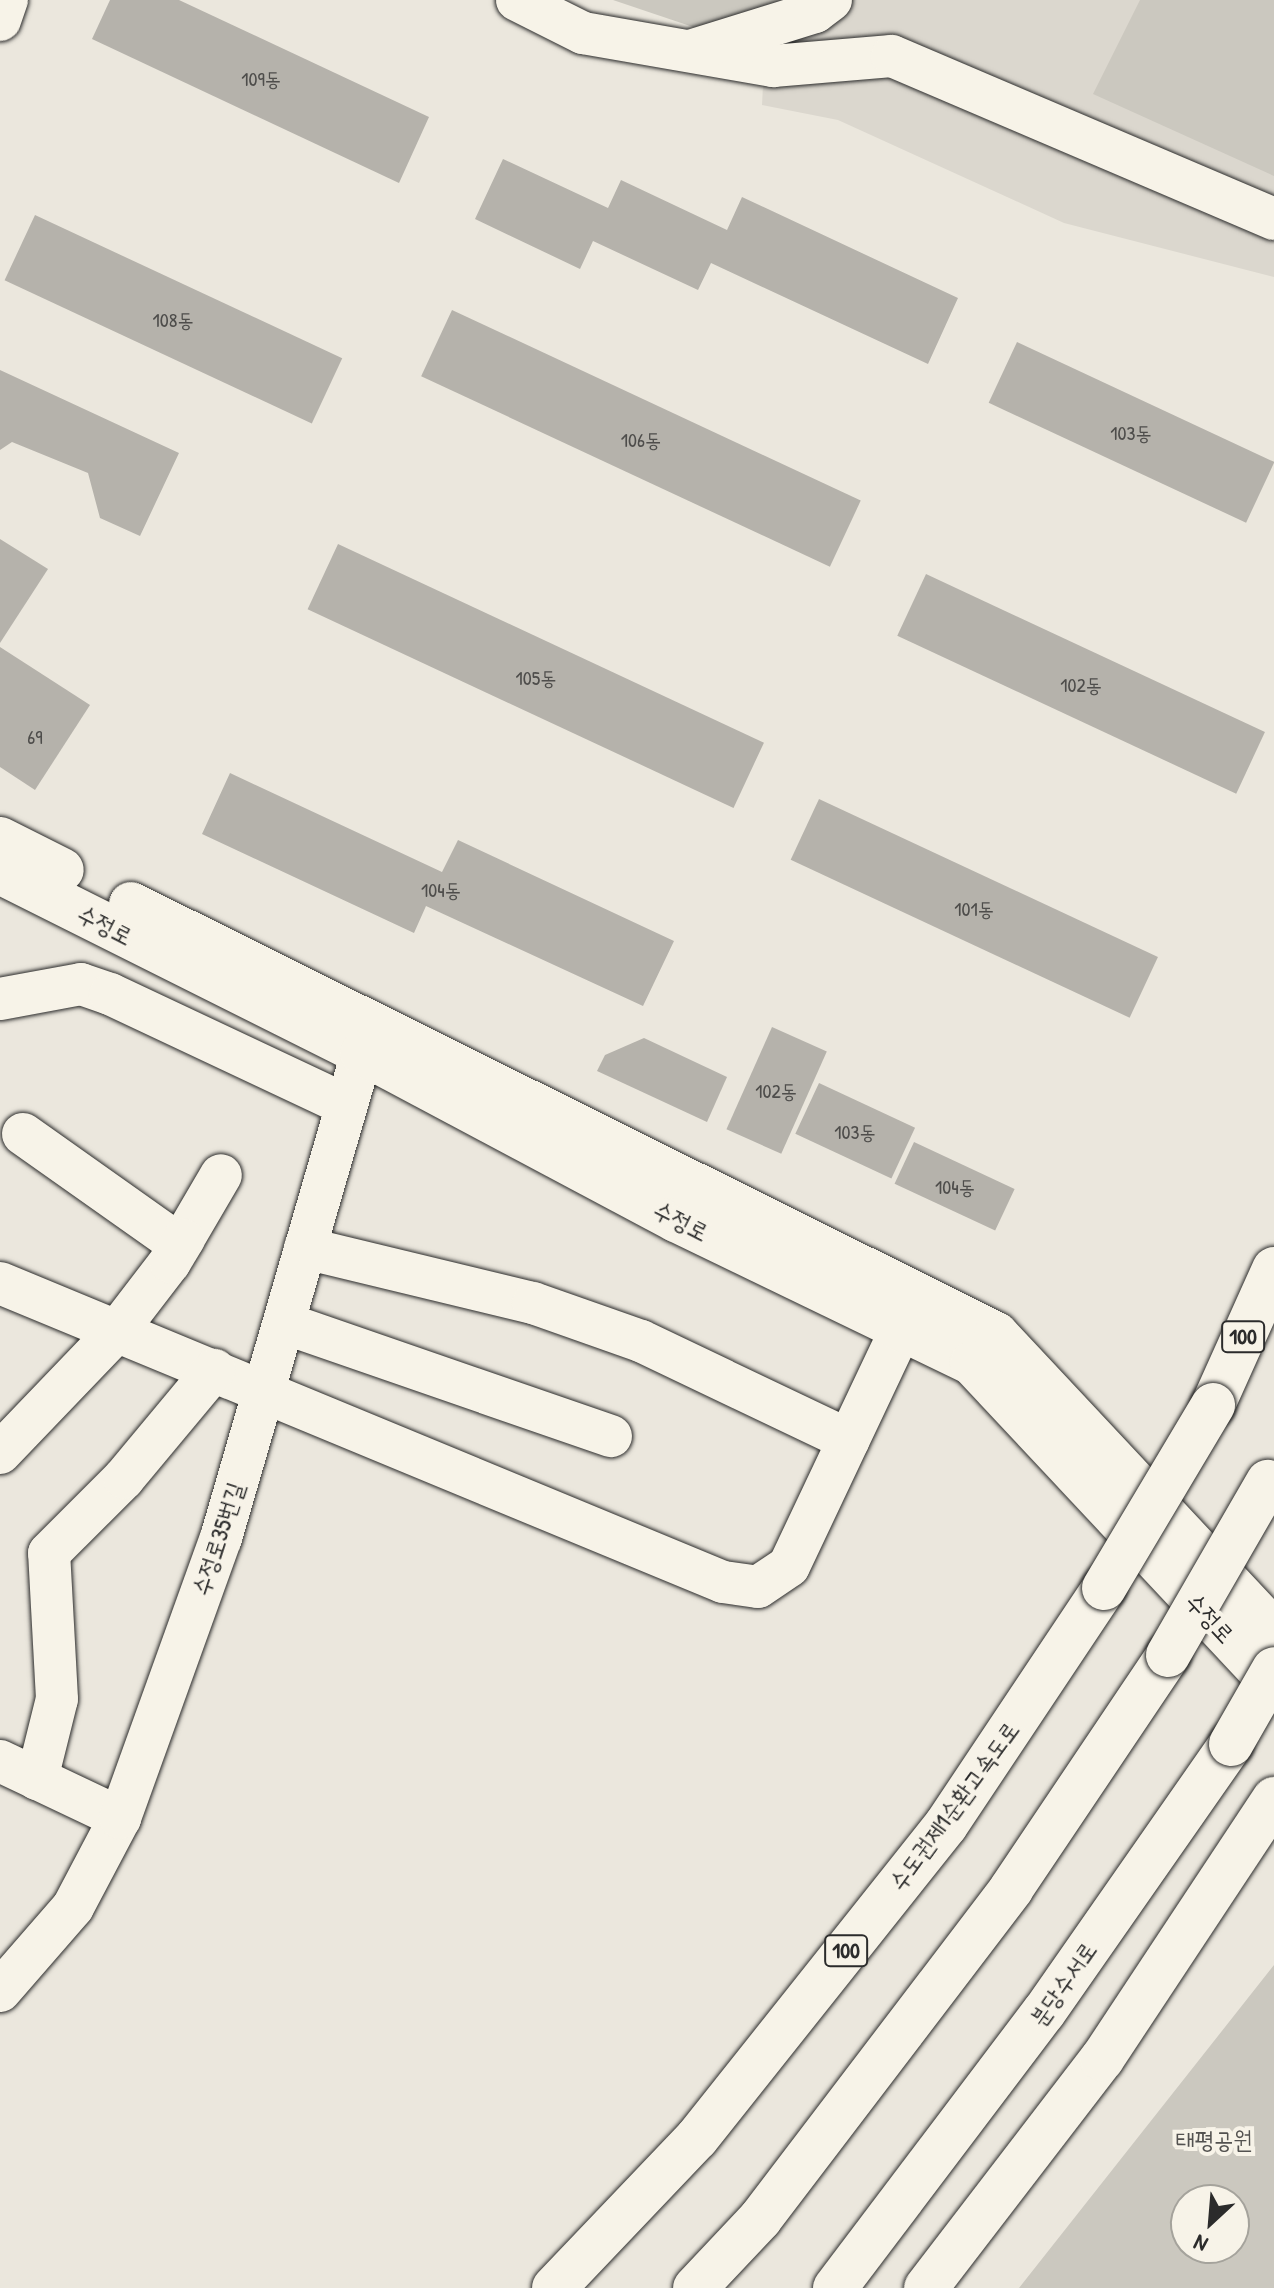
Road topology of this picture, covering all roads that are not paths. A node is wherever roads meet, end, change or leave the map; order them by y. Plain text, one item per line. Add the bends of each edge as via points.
1 (7, 0) edge
2 (517, 0) edge
3 (831, 0) edge
4 (0, 20) edge
5 (691, 50) junction
6 (1274, 219) edge
7 (0, 839) edge
8 (0, 872) edge
9 (0, 999) edge
10 (362, 1053) junction
11 (346, 1105) junction
12 (23, 1134) dead end
13 (221, 1175) dead end
14 (183, 1240) junction
15 (305, 1248) junction
16 (1274, 1269) edge
17 (0, 1283) edge
18 (284, 1323) junction
19 (901, 1329) junction
20 (117, 1331) junction
21 (214, 1370) junction
22 (264, 1391) junction
23 (611, 1436) dead end
24 (849, 1440) junction
25 (0, 1453) edge
26 (1271, 1475) edge
27 (1274, 1631) edge
28 (1274, 1669) edge
29 (1274, 1686) edge
30 (0, 1761) edge
31 (37, 1779) junction
32 (1274, 1799) edge
33 (120, 1818) junction
34 (0, 1991) edge
35 (554, 2288) edge
36 (695, 2288) edge
37 (835, 2288) edge
38 (926, 2288) edge

1 - 4 street
2 - 5 street via 583,33
3 - 5 street via 815,12
5 - 6 street via 773,66 892,56
7 - 27 main road, 수정로 via 996,1334
8 - 10 main road, 수정로
9 - 11 street via 81,984
10 - 11 street, 수정로35번길
10 - 19 main road, 수정로 via 676,1220
11 - 15 street, 수정로35번길
12 - 14 street via 167,1236
13 - 14 street
14 - 20 street
15 - 18 street, 수정로35번길
15 - 24 street via 533,1303 628,1336
16 - 35 main road, 수도권제1순환고속도로 / 100, bridge via 1213,1405 1104,1588 946,1825 697,2138
17 - 20 street
18 - 22 street, 수정로35번길
18 - 23 street
19 - 24 street
19 - 29 main road, 수정로 via 972,1363
20 - 21 street
20 - 25 street
21 - 22 street
21 - 31 street via 124,1478 49,1553 57,1699
22 - 24 street via 723,1582 758,1587 789,1566
22 - 33 street, 수정로35번길 via 221,1538
26 - 36 main road, bridge via 1168,1655 1011,1889 760,2219
28 - 37 main road, 분당수서로, bridge via 1231,1744 1044,2012
30 - 31 street
31 - 33 street
32 - 38 main road via 1102,2059
33 - 34 street, 수정로35번길 via 73,1907

